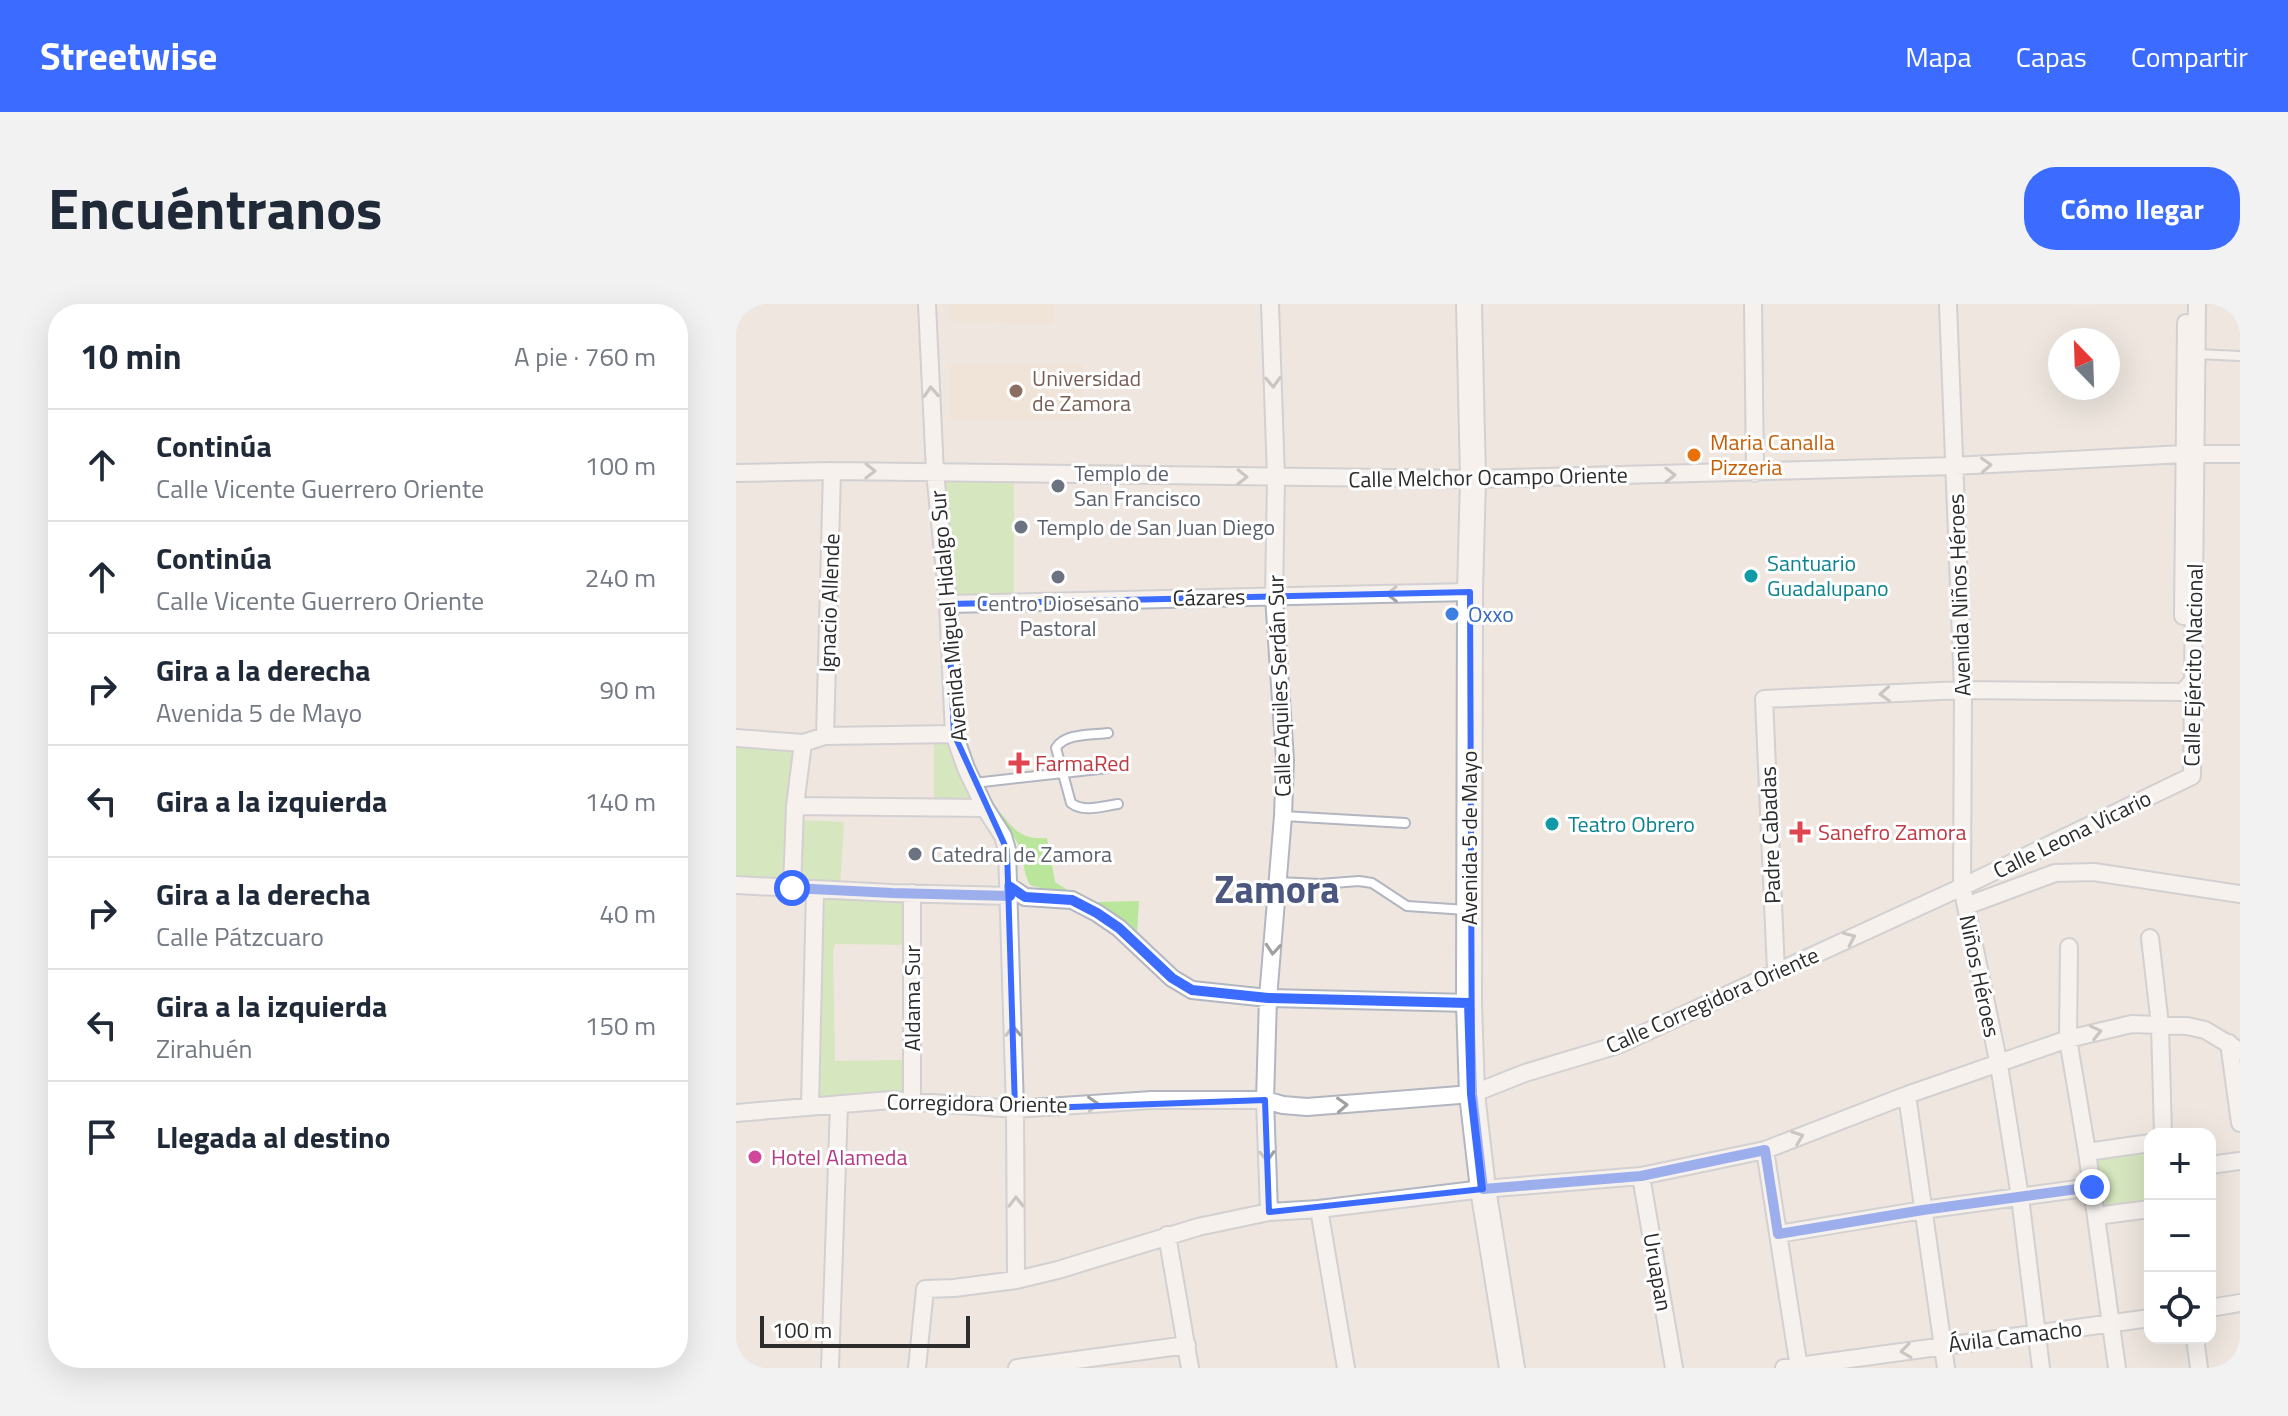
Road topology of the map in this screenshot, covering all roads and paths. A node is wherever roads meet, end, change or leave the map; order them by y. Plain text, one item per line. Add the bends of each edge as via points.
1 (927, 304) edge
2 (1270, 304) edge
3 (1469, 304) edge
4 (1753, 304) edge
5 (1948, 304) edge
6 (2186, 304) edge
7 (2197, 304) edge
8 (2197, 354) junction
9 (2240, 356) edge
10 (2190, 454) junction
11 (2240, 454) edge
12 (1954, 466) junction
13 (832, 471) junction
14 (935, 472) junction
15 (736, 473) edge
16 (1755, 473) junction
17 (1276, 478) junction
18 (1473, 479) junction
19 (1470, 592) junction
20 (1274, 596) junction
21 (948, 604) junction
22 (2188, 686) junction
23 (1963, 690) junction
24 (1108, 733) dead end
25 (954, 734) junction
26 (825, 736) junction
27 (736, 738) edge
28 (803, 743) junction
29 (1117, 767) dead end
30 (1061, 774) junction
31 (2182, 781) joint
32 (973, 783) junction
33 (1118, 804) dead end
34 (795, 806) junction
35 (985, 808) junction
36 (1283, 816) junction
37 (1405, 823) dead end
38 (1278, 882) junction
39 (736, 885) edge
40 (1962, 887) junction
41 (792, 888) junction
42 (815, 889) junction
43 (1009, 891) junction
44 (912, 893) junction
45 (2240, 894) edge
46 (1966, 906) junction
47 (1469, 910) junction
48 (2150, 938) dead end
49 (2069, 947) dead end
50 (1776, 971) junction
51 (1268, 998) junction
52 (1469, 1003) junction
53 (2160, 1025) junction
54 (2068, 1039) junction
55 (2234, 1047) edge
56 (1999, 1065) junction
57 (1472, 1094) junction
58 (1907, 1095) junction
59 (1265, 1100) junction
60 (912, 1102) junction
61 (839, 1104) junction
62 (810, 1105) junction
63 (1015, 1109) junction
64 (736, 1113) edge
65 (2240, 1123) edge
66 (2163, 1128) edge
67 (2144, 1144) edge
68 (1765, 1150) junction
69 (2087, 1152) junction
70 (2240, 1161) edge
71 (2216, 1164) edge
72 (1641, 1176) junction
73 (2092, 1187) junction
74 (1483, 1189) junction
75 (2020, 1197) junction
76 (1319, 1209) junction
77 (1923, 1210) junction
78 (2144, 1210) edge
79 (1269, 1212) junction
80 (2096, 1216) junction
81 (1778, 1234) junction
82 (1167, 1235) junction
83 (1016, 1280) junction
84 (2240, 1303) edge
85 (2216, 1307) edge
86 (2144, 1319) edge
87 (2111, 1323) junction
88 (2036, 1335) junction
89 (2196, 1344) edge
90 (1187, 1345) junction
91 (1943, 1345) junction
92 (1794, 1367) edge
93 (830, 1368) edge
94 (917, 1368) edge
95 (1017, 1368) edge
96 (1190, 1368) edge
97 (1346, 1368) edge
98 (1512, 1368) edge
99 (1674, 1368) edge
100 (1946, 1368) edge
101 (2041, 1368) edge
102 (2117, 1368) edge
103 (2199, 1368) edge

14 -> 1 street, Avenida Miguel Hidalgo Sur
2 -> 17 street, Calle Aquiles Serdán Sur
3 - 18 street, Avenida 5 de Mayo
4 - 16 street
5 - 12 street, Avenida Niños Héroes
6 - 10 street, Calle Ejército Nacional
7 - 8 street, Calle Ejército Nacional
8 - 9 lane
8 - 10 street, Calle Ejército Nacional
10 - 11 street, Calle Melchor Ocampo Oriente
12 -> 10 street, Calle Melchor Ocampo Oriente
10 - 22 street, Calle Ejército Nacional
12 - 16 street, Calle Melchor Ocampo Oriente
12 - 23 street, Avenida Niños Héroes
13 -> 14 street, Calle Melchor Ocampo Oriente
13 - 15 street, Calle Melchor Ocampo Oriente
13 - 26 street, Ignacio Allende
14 -> 17 street, Calle Melchor Ocampo Oriente
14 - 21 street, Avenida Miguel Hidalgo Sur
18 -> 16 street, Calle Melchor Ocampo Oriente
17 - 18 street, Calle Melchor Ocampo Oriente
17 - 20 street, Calle Aquiles Serdán Sur
18 - 19 street, Avenida 5 de Mayo
19 -> 20 street, Cázares
19 - 47 street, Avenida 5 de Mayo
20 - 21 street, Cázares
20 - 36 street, Calle Aquiles Serdán Sur via 1285,760
21 - 25 street, Avenida Miguel Hidalgo Sur
22 - 23 street
22 - 31 street, Calle Ejército Nacional via 2192,776
23 - 40 street, Avenida Niños Héroes
23 -> 50 street, Padre Cabadas via 1764,699
24 - 30 lane via 1060,741 1056,748
25 - 26 street
25 - 32 street, Avenida Miguel Hidalgo Sur
26 - 28 street
27 - 28 street
28 - 34 street
29 - 30 lane
30 - 32 lane
30 - 33 lane via 1076,807
31 - 40 street, Calle Leona Vicario
32 - 35 street, Avenida Miguel Hidalgo Sur
34 - 35 street
34 - 41 street
35 - 43 street, Avenida Miguel Hidalgo Sur via 1003,836
36 - 37 lane
36 - 38 street, Calle Aquiles Serdán Sur
38 - 47 lane via 1359,881 1372,883 1407,906
38 -> 51 street, Calle Aquiles Serdán Sur
39 - 41 street
40 - 46 street, Niños Héroes
50 -> 40 street, Calle Corregidora Oriente
41 - 42 street
42 - 44 street
42 - 62 street
43 - 44 street
43 - 51 street via 1072,900 1097,913 1192,990
63 -> 43 street, Avenida Miguel Hidalgo Sur
44 - 60 street, Aldama Sur
45 - 46 street via 2094,872 2055,873
46 - 56 street, Niños Héroes
47 - 52 street, Avenida 5 de Mayo
48 - 53 street
49 - 54 street
50 - 57 street, Calle Corregidora Oriente via 1618,1045
51 - 52 street
51 - 59 street, Calle Aquiles Serdán Sur
52 - 57 street, Avenida 5 de Mayo
54 -> 53 street via 2132,1024
53 - 55 street via 2205,1030
53 - 66 street
54 - 56 street
54 - 69 street
55 - 65 street
56 - 58 street
56 - 75 street, Niños Héroes
59 -> 57 street, Calle Corregidora Oriente via 1307,1107
57 - 74 street, Avenida 5 de Mayo
68 -> 58 street
58 - 77 street
63 -> 59 street, Corregidora Oriente via 1152,1100
59 -> 79 street, Calle Aquiles Serdán Sur
60 - 61 street, Corregidora Oriente
60 - 63 street, Corregidora Oriente
61 - 62 street, Corregidora Oriente
61 - 93 street
62 - 64 street, Corregidora Oriente
83 -> 63 street, Avenida Miguel Hidalgo Sur
67 - 69 street
68 - 72 street
68 - 81 street
69 - 73 street
70 - 71 street
72 - 74 street
72 - 99 street, Uruapan
73 - 75 street
73 - 80 street
74 - 76 street
74 - 98 street, Avenida 5 de Mayo
75 - 77 street
75 - 88 street, Niños Héroes
76 - 79 street
76 - 97 street
77 - 81 street
77 - 91 street
78 - 80 street
79 - 82 street
80 - 87 street
81 - 92 street
82 - 83 street
82 - 90 street
83 - 94 street via 925,1289
84 - 85 street
86 - 87 street, Ávila Camacho
87 - 88 street, Ávila Camacho
87 - 102 street
88 - 91 street, Ávila Camacho
88 - 101 street, Niños Héroes
89 - 103 street
90 - 95 street
90 - 96 street
91 -> 92 street, Ávila Camacho
91 - 100 street

